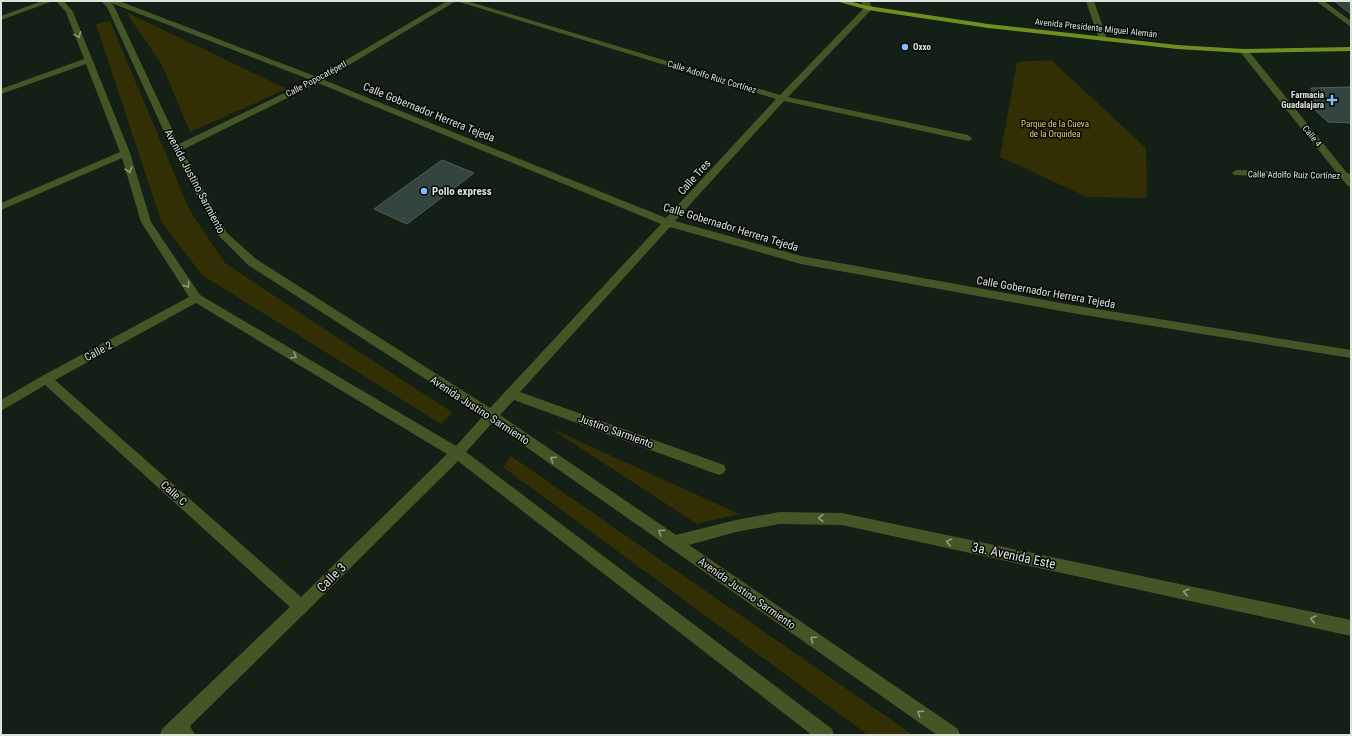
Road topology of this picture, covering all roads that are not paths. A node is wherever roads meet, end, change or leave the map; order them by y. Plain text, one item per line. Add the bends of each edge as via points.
1 (49, 1) edge
2 (60, 1) edge
3 (105, 1) edge
4 (112, 1) edge
5 (452, 1) edge
6 (460, 1) edge
7 (840, 1) edge
8 (1090, 1) edge
9 (1320, 1) edge
10 (866, 4) edge
11 (1, 18) edge
12 (1351, 25) edge
13 (1103, 39) junction
14 (1351, 49) edge
15 (1244, 51) junction
16 (88, 60) junction
17 (318, 80) junction
18 (1, 92) edge
19 (782, 98) junction
20 (968, 138) dead end
21 (177, 149) junction
22 (124, 153) junction
23 (1237, 173) dead end
24 (1348, 176) edge
25 (1351, 184) edge
26 (1, 207) edge
27 (669, 223) junction
28 (196, 298) junction
29 (1351, 354) edge
30 (46, 379) junction
31 (512, 394) junction
32 (1, 406) edge
33 (492, 416) junction
34 (457, 454) junction
35 (719, 468) dead end
36 (675, 542) junction
37 (301, 607) junction
38 (1351, 628) edge
39 (178, 732) edge
40 (826, 735) edge
41 (952, 735) edge

1 - 11 street
2 -> 16 street via 70,12
3 - 21 street, Avenida Justino Sarmiento via 110,6
4 - 17 street, Calle Gobernador Herrera Tejeda
5 - 17 street, Calle Popocatépetl
6 - 19 street, Calle Adolfo Ruiz Cortínez
7 - 10 main road, Avenida Presidente Miguel Alemán
8 - 13 street
9 - 12 street
10 - 13 main road, Avenida Presidente Miguel Alemán via 988,26
10 - 19 street, Calle Tres
13 - 15 main road, Avenida Presidente Miguel Alemán
14 - 15 main road, Avenida Presidente Miguel Alemán
15 - 24 street, Calle 4
16 - 18 street
16 - 22 street
17 - 21 street, Calle Popocatépetl
17 - 27 street, Calle Gobernador Herrera Tejeda
19 - 20 street, Calle Adolfo Ruiz Cortínez
19 - 27 street, Calle Tres
21 - 33 street, Avenida Justino Sarmiento via 223,235 252,262
22 - 26 street
22 -> 28 street via 146,222
23 - 24 street, Calle Adolfo Ruiz Cortínez
24 - 25 street, Calle 4
27 - 29 street, Calle Gobernador Herrera Tejeda via 801,260 1072,309
27 - 31 street, Calle Tres
28 - 30 street, Calle 2
28 -> 34 street
30 - 32 street, Calle 2
30 - 37 street, Calle C
31 - 33 street, Calle Tres
31 - 35 street, Justino Sarmiento
33 - 34 street, Calle 3
36 -> 33 street, Avenida Justino Sarmiento
34 - 37 street, Calle 3
34 - 40 street
38 -> 36 street, 3a. Avenida Este via 842,519 779,518
41 -> 36 street, Avenida Justino Sarmiento
37 - 39 street, Calle 3

